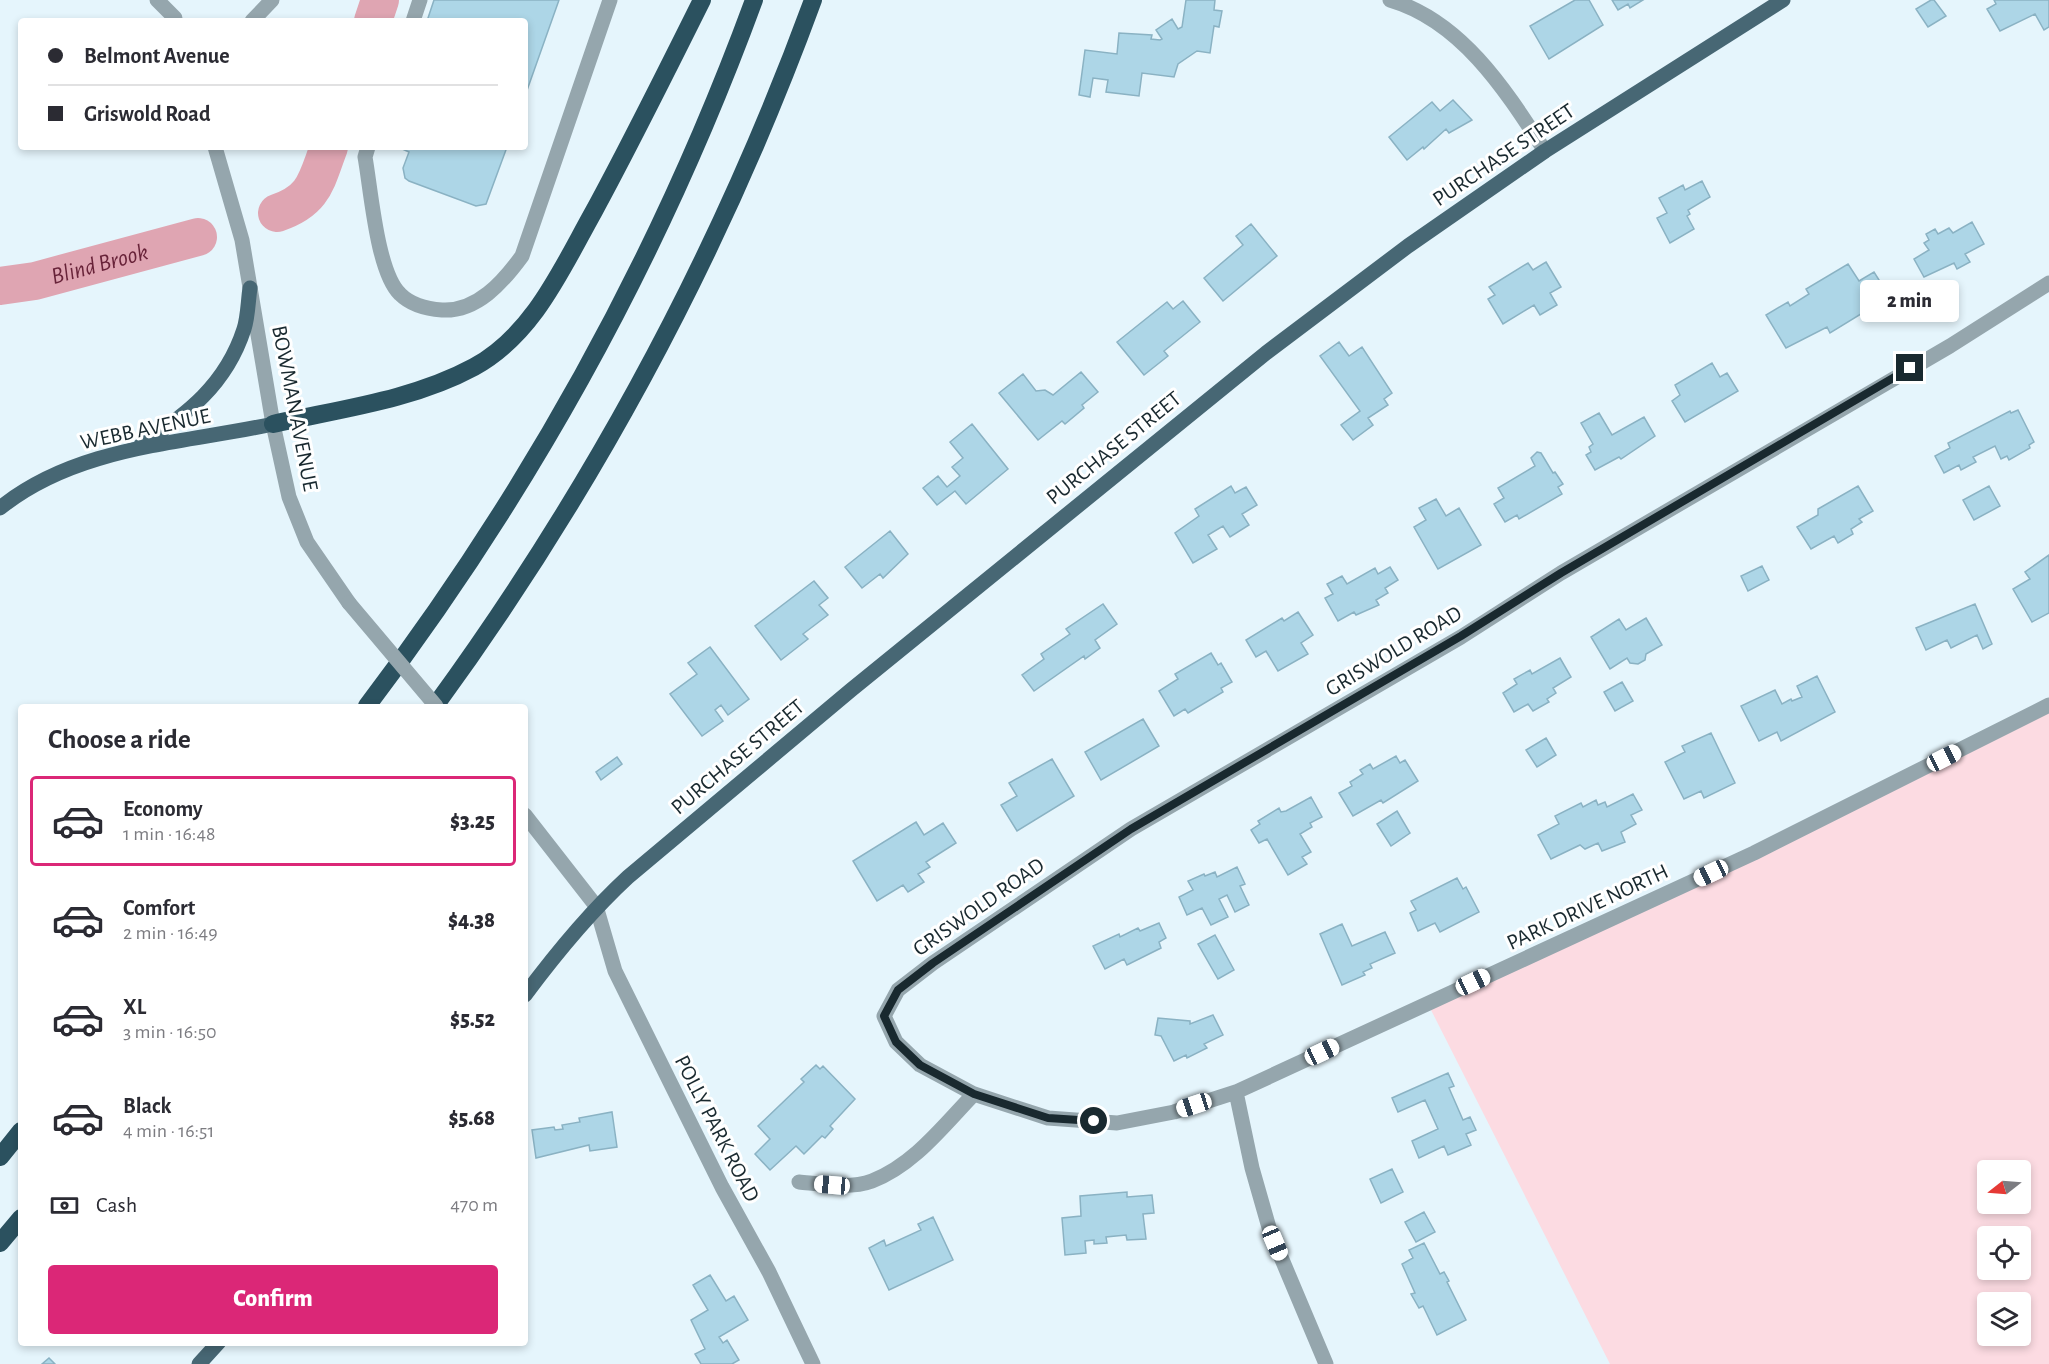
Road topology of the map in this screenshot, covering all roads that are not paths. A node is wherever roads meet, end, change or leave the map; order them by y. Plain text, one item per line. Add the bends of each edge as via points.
1 (158, 0) edge
2 (170, 0) edge
3 (272, 0) edge
4 (420, 0) edge
5 (610, 0) edge
6 (702, 0) edge
7 (754, 0) edge
8 (813, 0) edge
9 (1390, 0) edge
10 (1783, 0) edge
11 (175, 18) edge
12 (176, 18) edge
13 (255, 18) edge
14 (414, 18) edge
15 (216, 150) edge
16 (367, 150) edge
17 (1545, 151) junction
18 (2049, 283) edge
19 (250, 288) junction
20 (273, 424) junction
21 (136, 449) junction
22 (0, 508) edge
23 (368, 704) edge
24 (433, 704) edge
25 (436, 704) edge
26 (2049, 705) edge
27 (528, 818) edge
28 (597, 906) junction
29 (528, 991) edge
30 (1236, 1092) junction
31 (974, 1094) junction
32 (18, 1135) edge
33 (0, 1156) edge
34 (798, 1182) dead end
35 (18, 1222) edge
36 (0, 1243) edge
37 (215, 1346) edge
38 (199, 1364) edge
39 (813, 1364) edge
40 (1326, 1364) edge

1 - 11 street
2 - 12 street
3 - 13 street
4 - 14 street
5 - 16 street via 522,256 510,272 471,306 454,311 429,309 398,293 383,261 365,157
6 - 20 highway via 557,278 514,337 476,366 426,388
7 - 23 highway via 680,181 582,378 473,558
8 - 25 highway via 758,142 658,353 561,522
9 - 17 street via 1414,7 1454,34
10 - 17 main road, PURCHASE STREET
15 - 19 street, BOWMAN AVENUE via 242,240
17 - 28 main road, PURCHASE STREET via 1408,246 1266,353 851,690
18 - 31 street, GRISWOLD ROAD via 1950,346 1131,829 933,963 898,990 884,1016 896,1042 920,1065
19 - 20 street, BOWMAN AVENUE
19 - 21 main road via 244,328 209,392 187,414
20 - 21 main road, WEBB AVENUE
20 - 24 street, BOWMAN AVENUE, bridge via 282,472 298,522 319,562
21 - 22 main road, WEBB AVENUE via 46,477
26 - 30 street, PARK DRIVE NORTH via 1754,854
27 - 28 street
28 - 29 main road, PURCHASE STREET
28 - 39 street, POLLY PARK ROAD via 615,971
30 - 31 street, PARK DRIVE NORTH via 1174,1112 1117,1123 1048,1118
30 - 40 street via 1270,1231
31 - 34 street via 916,1154 872,1181 832,1185
32 - 33 highway
35 - 36 highway
37 - 38 main road

